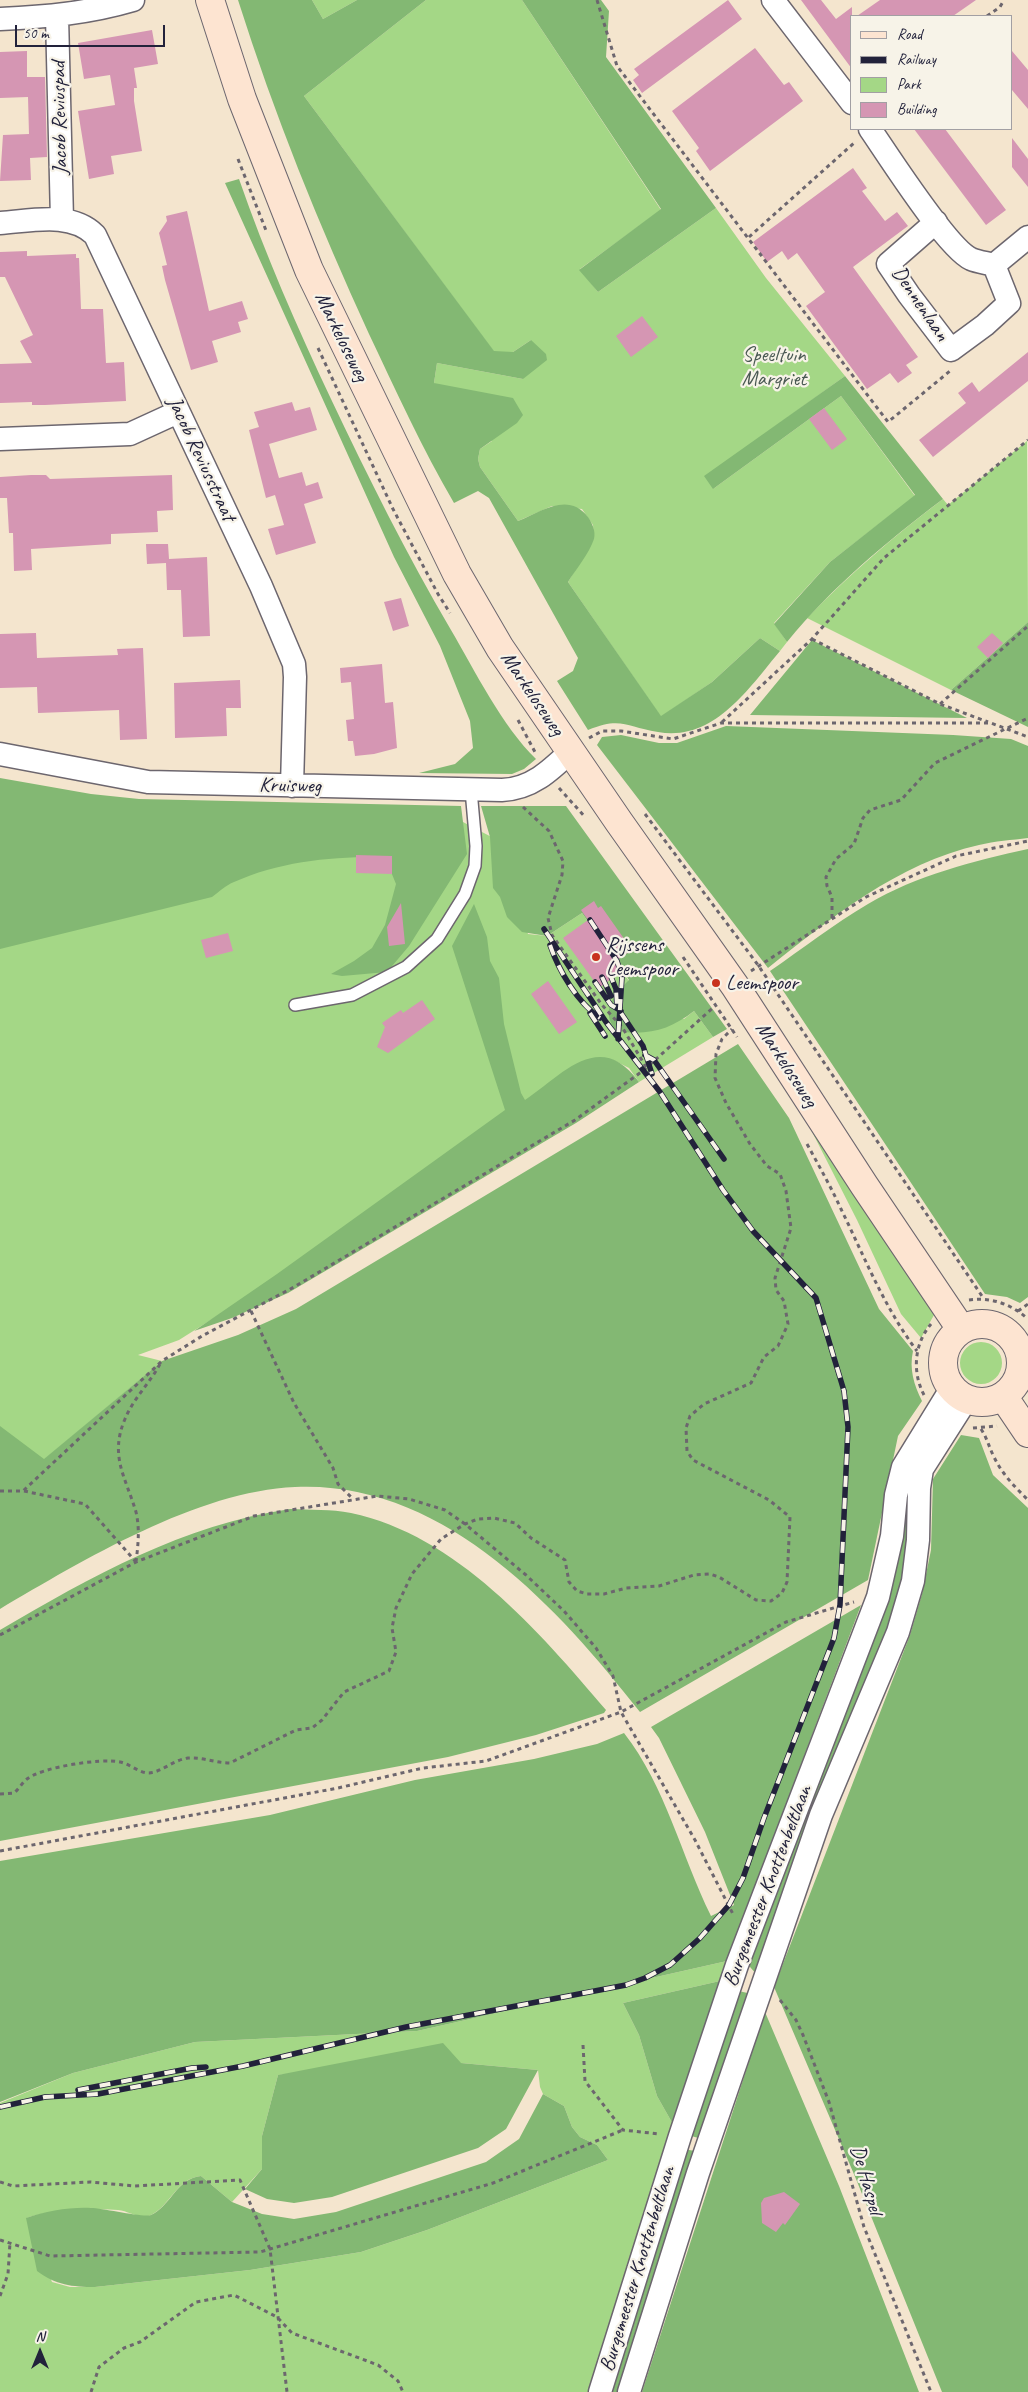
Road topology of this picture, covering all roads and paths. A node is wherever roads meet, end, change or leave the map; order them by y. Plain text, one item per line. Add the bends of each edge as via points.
1 (133, 0) edge
2 (210, 0) edge
3 (597, 0) edge
4 (773, 0) edge
5 (1004, 0) edge
6 (988, 15) edge
7 (57, 16) junction
8 (0, 19) edge
9 (850, 100) edge
10 (869, 130) edge
11 (871, 130) edge
12 (62, 220) junction
13 (936, 222) junction
14 (0, 223) edge
15 (749, 237) junction
16 (1028, 237) edge
17 (994, 265) junction
18 (951, 350) junction
19 (178, 412) junction
20 (0, 440) edge
21 (1028, 440) edge
22 (1028, 626) edge
23 (812, 639) junction
24 (940, 704) junction
25 (1028, 718) edge
26 (721, 723) junction
27 (991, 723) junction
28 (1006, 729) junction
29 (1028, 737) edge
30 (584, 741) junction
31 (0, 754) edge
32 (292, 786) junction
33 (471, 790) junction
34 (513, 790) junction
35 (641, 808) dead end
36 (1028, 841) edge
37 (832, 919) junction
38 (758, 965) junction
39 (294, 1005) dead end
40 (732, 1029) junction
41 (741, 1042) dead end
42 (646, 1067) junction
43 (803, 1136) dead end
44 (984, 1299) dead end
45 (1028, 1304) edge
46 (251, 1311) junction
47 (1020, 1327) edge
48 (961, 1329) junction
49 (917, 1351) dead end
50 (162, 1361) junction
51 (958, 1395) junction
52 (1003, 1396) junction
53 (981, 1429) dead end
54 (1028, 1433) edge
55 (0, 1491) edge
56 (23, 1491) junction
57 (354, 1499) junction
58 (1028, 1500) edge
59 (465, 1524) junction
60 (136, 1562) junction
61 (878, 1597) junction
62 (0, 1635) edge
63 (621, 1712) junction
64 (0, 1794) edge
65 (0, 1852) edge
66 (735, 1919) dead end
67 (763, 1985) junction
68 (583, 2045) dead end
69 (623, 2130) junction
70 (680, 2136) junction
71 (0, 2182) edge
72 (0, 2240) edge
73 (10, 2243) junction
74 (270, 2249) junction
75 (0, 2296) edge
76 (277, 2317) junction
77 (91, 2392) edge
78 (287, 2392) edge
79 (403, 2392) edge
80 (600, 2392) edge
81 (629, 2392) edge
82 (931, 2392) edge

1 - 7 street
2 - 30 main road, Markeloseweg via 242,99 310,270 457,574 500,648
3 - 15 path via 617,66
4 - 9 street
5 - 6 path
7 - 8 street
7 - 12 street, Jacob Reviuspad
10 - 15 path
11 - 13 street
12 - 14 street, Jacob Reviusstraat
12 - 19 street, Jacob Reviusstraat via 78,223 96,235
13 - 17 street via 959,250 971,259
13 - 18 street, Dennenlaan via 888,264
15 - 18 path via 888,422 960,362
16 - 17 street
17 - 18 street, Dennenlaan via 1009,303
19 - 20 street via 130,434
19 - 32 street, Jacob Reviusstraat via 261,586 294,664
21 - 23 path via 884,558
22 - 24 path
23 - 24 path
23 - 26 path
24 - 27 path
25 - 28 path
26 - 27 path
26 - 30 path via 673,739 602,731
27 - 28 path
28 - 29 path
28 - 37 path via 935,763 901,800 870,810 863,818 854,844 836,859 826,877 832,897
30 - 34 street, Kruisweg via 548,773
30 - 48 main road, Markeloseweg via 735,986
31 - 32 street, Kruisweg via 148,782
32 - 33 street, Kruisweg
33 - 34 street, Kruisweg
33 - 39 lane via 475,866 465,894 437,939 406,967 352,995
34 - 42 path via 526,811 549,831 563,861 562,875 548,918 552,935 602,1005 622,1027
35 - 38 path, Markeloseweg
36 - 37 path via 956,856 866,897
37 - 38 path
38 - 44 path, Markeloseweg
40 - 41 path, Markeloseweg
40 - 42 path, Markeloseweg via 716,1006
40 - 59 path via 722,1039 716,1054 715,1078 754,1150 767,1166 780,1174 786,1191 791,1228 775,1278 788,1324 778,1346 764,1357 751,1383 704,1404 690,1416 686,1428 686,1451 693,1460 769,1500 790,1517 787,1582 782,1593 771,1601 756,1600 710,1574 694,1575 659,1586 587,1594 577,1591 569,1582 565,1560 531,1538 515,1523 494,1518
42 - 46 path via 574,1120
43 - 49 path, Markeloseweg via 885,1302
45 - 47 path
46 - 50 path
46 - 57 path via 294,1403 333,1468 338,1484
47 - 48 main road via 984,1323
47 - 52 main road via 1021,1371 1011,1390
48 - 51 main road via 951,1338 942,1361 944,1374
50 - 56 path
50 - 60 path via 136,1399 120,1435 119,1462 136,1513 139,1539
51 - 52 main road via 991,1402
51 - 61 street, Burgemeester Knottenbeltlaan via 903,1467
51 - 67 street, Burgemeester Knottenbeltlaan via 922,1469 913,1581 898,1632 822,1815
52 - 54 main road
53 - 58 path via 1000,1468
55 - 56 path
56 - 60 path via 85,1504
57 - 59 path via 376,1496 409,1499 445,1510
57 - 60 path via 254,1516
59 - 63 path via 526,1575 564,1611 596,1648 613,1676
59 - 64 path via 441,1539 412,1574 396,1608 392,1628 396,1652 389,1671 344,1692 312,1728 296,1730 230,1763 187,1758 147,1773 122,1762 90,1761 32,1776 14,1793
60 - 62 path
61 - 63 path via 786,1622
61 - 70 street, Burgemeester Knottenbeltlaan via 737,1965
63 - 65 path via 486,1761 423,1768 338,1788
63 - 66 path via 695,1840
67 - 81 street, Burgemeester Knottenbeltlaan via 698,2173
67 - 82 path, De Haspel via 786,2007 803,2035 829,2102 864,2227
68 - 69 path via 585,2081
69 - 70 path
69 - 74 path via 493,2183
70 - 80 street, Burgemeester Knottenbeltlaan
71 - 74 path via 13,2186 90,2182 135,2186 240,2180
72 - 73 path
73 - 74 path via 50,2256 260,2252
73 - 75 path via 8,2274
74 - 76 path
76 - 77 path via 234,2295 196,2302 99,2367
76 - 78 path
76 - 79 path via 292,2333 378,2365 398,2381

